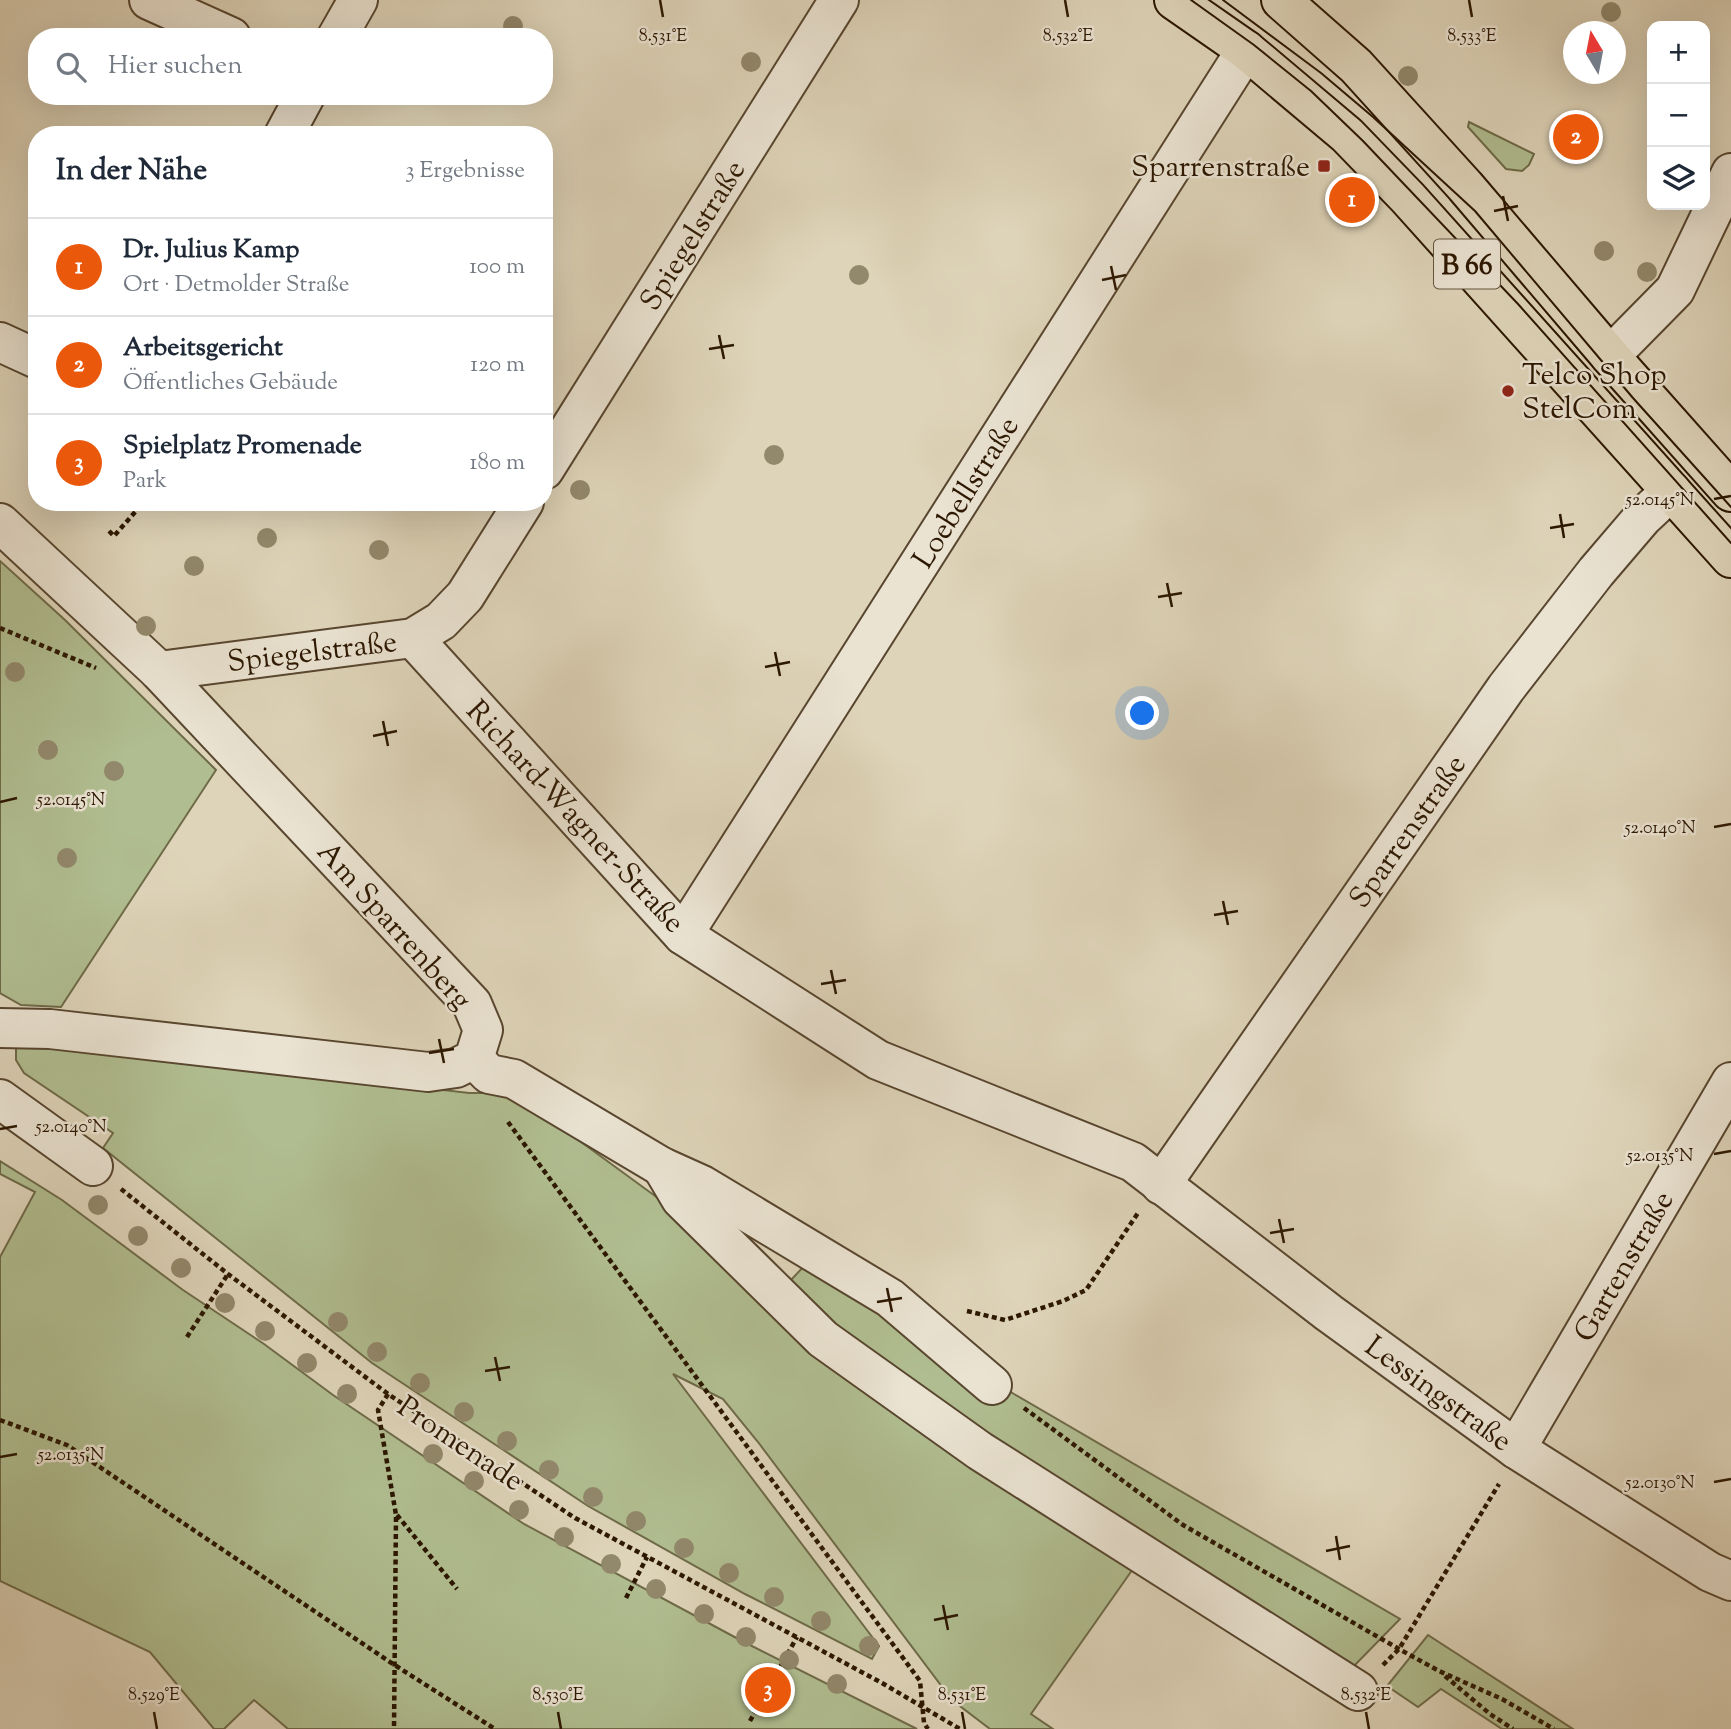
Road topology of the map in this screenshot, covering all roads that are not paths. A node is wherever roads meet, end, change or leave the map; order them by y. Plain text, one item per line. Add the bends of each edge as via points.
1 (149, 0) edge
2 (358, 0) edge
3 (839, 0) edge
4 (1174, 0) edge
5 (1281, 0) edge
6 (211, 28) edge
7 (342, 28) edge
8 (1246, 50) junction
9 (300, 105) edge
10 (290, 126) edge
11 (1731, 173) edge
12 (0, 342) edge
13 (28, 355) edge
14 (1610, 356) junction
15 (553, 456) edge
16 (1729, 485) edge
17 (1671, 491) junction
18 (518, 511) edge
19 (0, 523) edge
20 (1731, 558) edge
21 (414, 638) junction
22 (159, 671) junction
23 (683, 935) junction
24 (4, 1023) edge
25 (482, 1066) junction
26 (1731, 1082) edge
27 (0, 1099) edge
28 (93, 1166) road end
29 (662, 1167) junction
30 (1161, 1185) junction
31 (992, 1385) road end
32 (1516, 1449) junction
33 (1731, 1581) edge
34 (1358, 1691) road end

1 - 6 street
2 - 7 street
3 - 15 street, Spiegelstraße
4 - 8 main road, B 66
5 - 14 main road, B 66 via 1356,66
8 - 17 main road, B 66 via 1347,135
8 - 23 street, Loebellstraße
9 - 10 street
11 - 14 street via 1675,290
12 - 13 street
14 - 16 main road, B 66
17 - 20 main road, B 66
17 - 30 street, Sparrenstraße via 1596,572 1506,688
18 - 21 street, Spiegelstraße via 465,596 441,621
19 - 22 street, Am Sparrenberg
21 - 22 street, Spiegelstraße
21 - 23 street, Richard-Wagner-Straße
22 - 25 street, Am Sparrenberg via 472,1004 483,1030
23 - 30 street, Richard-Wagner-Straße via 878,1060 1133,1162
24 - 25 street via 428,1072
25 - 29 street via 514,1079
26 - 32 street, Gartenstraße
27 - 28 street
29 - 31 street via 702,1185 891,1298
29 - 34 street via 681,1199 823,1339 980,1451
30 - 32 street, Lessingstraße
32 - 33 street, Lessingstraße

